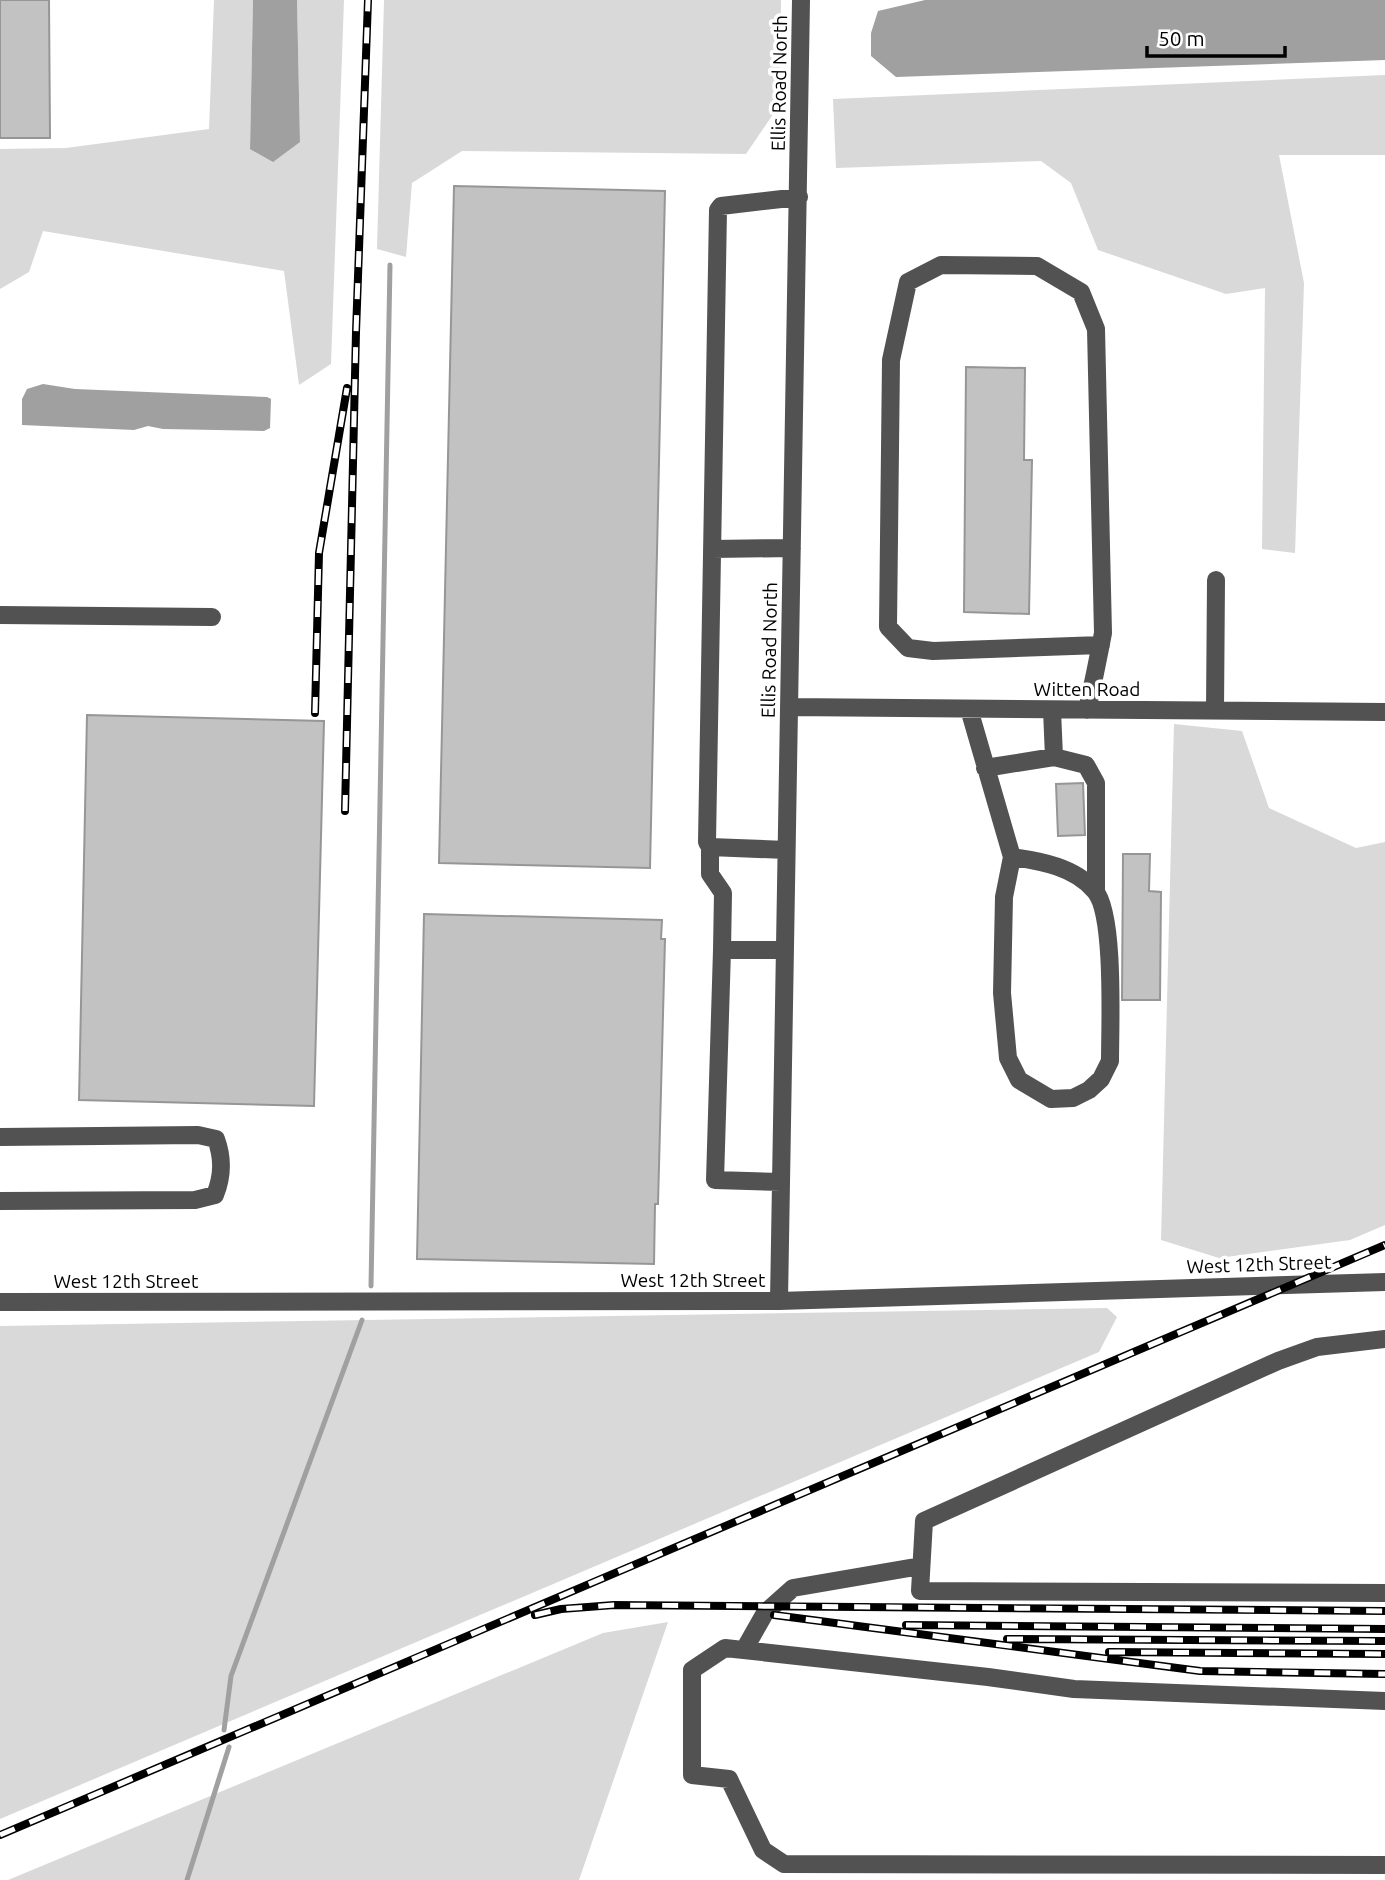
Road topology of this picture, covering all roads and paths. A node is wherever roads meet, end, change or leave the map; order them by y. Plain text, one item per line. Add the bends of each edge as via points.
1 (801, 0) edge
2 (799, 197) junction
3 (792, 548) junction
4 (712, 549) junction
5 (1216, 580) dead end
6 (0, 615) edge
7 (212, 618) dead end
8 (1101, 645) junction
9 (789, 707) junction
10 (969, 709) junction
11 (1052, 710) junction
12 (1087, 710) junction
13 (1215, 710) junction
14 (1385, 712) edge
15 (1054, 757) junction
16 (985, 768) junction
17 (710, 847) junction
18 (786, 850) junction
19 (1012, 857) junction
20 (1096, 891) junction
21 (722, 950) junction
22 (784, 950) junction
23 (0, 1137) edge
24 (780, 1182) junction
25 (0, 1201) edge
26 (1385, 1282) edge
27 (779, 1301) junction
28 (0, 1303) edge
29 (1385, 1339) edge
30 (921, 1566) junction
31 (1385, 1593) edge
32 (744, 1650) junction
33 (1385, 1702) edge
34 (1385, 1865) edge

1 - 2 street, Ellis Road North
2 - 3 street, Ellis Road North
2 - 4 street via 718,210
3 - 4 street
3 - 9 street, Ellis Road North
4 - 17 street
5 - 13 street
6 - 7 street
8 - 8 street via 1096,329 1081,292 1037,266 941,265 908,282 891,360 888,627 908,648 933,651
8 - 12 street
9 - 10 street, Witten Road
9 - 18 street, Ellis Road North
10 - 11 street, Witten Road
10 - 16 street
11 - 12 street, Witten Road
11 - 15 street
12 - 13 street, Witten Road
13 - 14 street, Witten Road
15 - 16 street
15 - 20 street via 1086,765 1096,783
16 - 19 street
17 - 18 street
17 - 21 street via 710,874 723,893
18 - 22 street, Ellis Road North
19 - 20 street via 1064,869
19 - 20 street via 1004,897 1002,993 1008,1058 1018,1080 1051,1099 1073,1098 1089,1090 1101,1079 1110,1060 1107,933
21 - 22 street
21 - 24 street via 715,1180
22 - 24 street, Ellis Road North
23 - 25 street via 198,1135 216,1139 222,1156 215,1195 195,1200
24 - 27 street, Ellis Road North
26 - 27 street, West 12th Street
27 - 28 street, West 12th Street
29 - 30 street via 1317,1347 1278,1362 924,1521
30 - 31 street via 920,1591
30 - 32 street via 793,1588 765,1613
32 - 33 street via 1074,1689
32 - 34 street via 725,1648 692,1671 692,1775 729,1779 763,1850 784,1864

